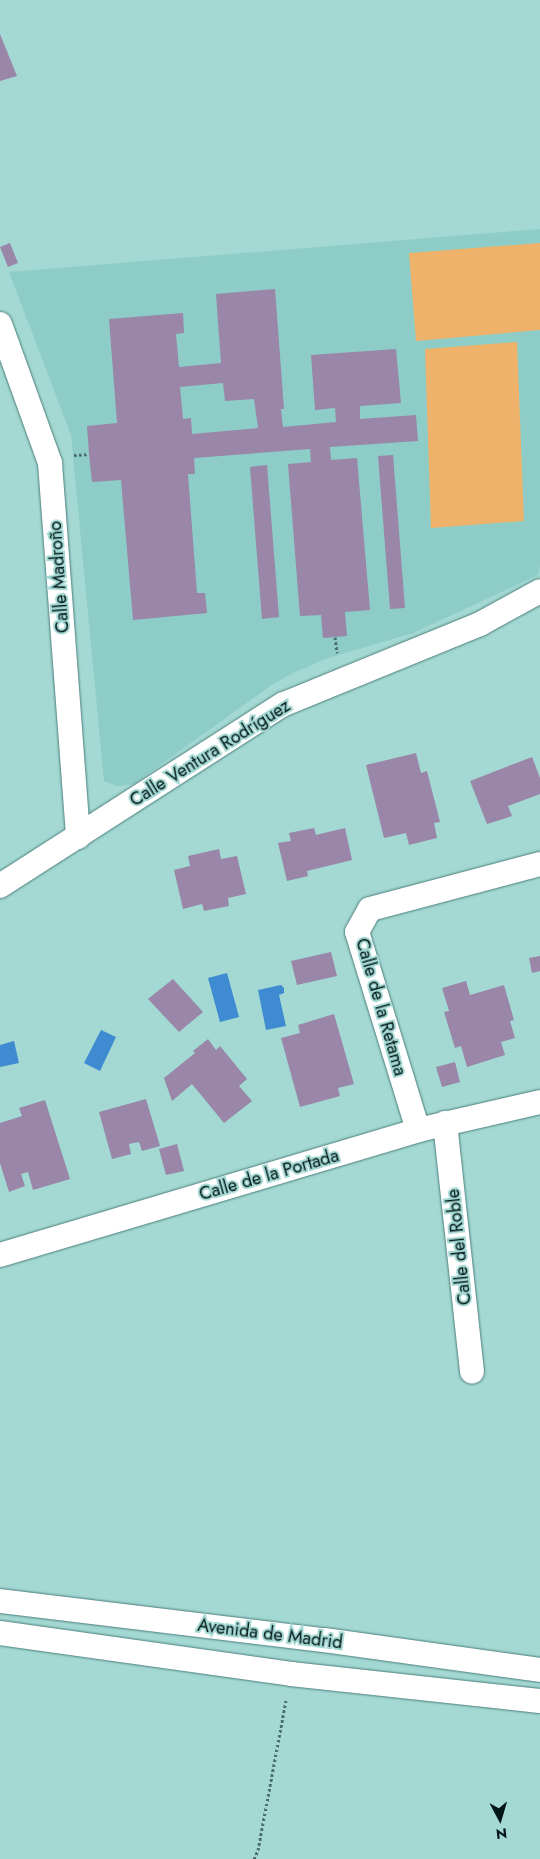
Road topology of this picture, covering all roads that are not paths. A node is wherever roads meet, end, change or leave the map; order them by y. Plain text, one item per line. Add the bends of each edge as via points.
1 (0, 324) edge
2 (540, 591) edge
3 (78, 837) junction
4 (540, 864) edge
5 (0, 886) edge
6 (540, 1102) edge
7 (446, 1123) junction
8 (418, 1130) junction
9 (0, 1255) edge
10 (472, 1372) dead end
11 (0, 1601) edge
12 (0, 1633) edge
13 (540, 1670) edge
14 (540, 1701) edge

1 - 3 street, Calle Madroño via 50,463
2 - 3 street, Calle Ventura Rodríguez via 480,624 284,704
3 - 5 street, Calle Ventura Rodríguez
4 - 8 street, Calle de la Retama via 370,909 357,932
6 - 7 street, Calle de la Portada
7 - 8 street, Calle de la Portada
7 - 10 street, Calle del Roble
8 - 9 street, Calle de la Portada
11 - 13 street, Avenida de Madrid
12 - 14 street, Avenida de Madrid via 291,1674

